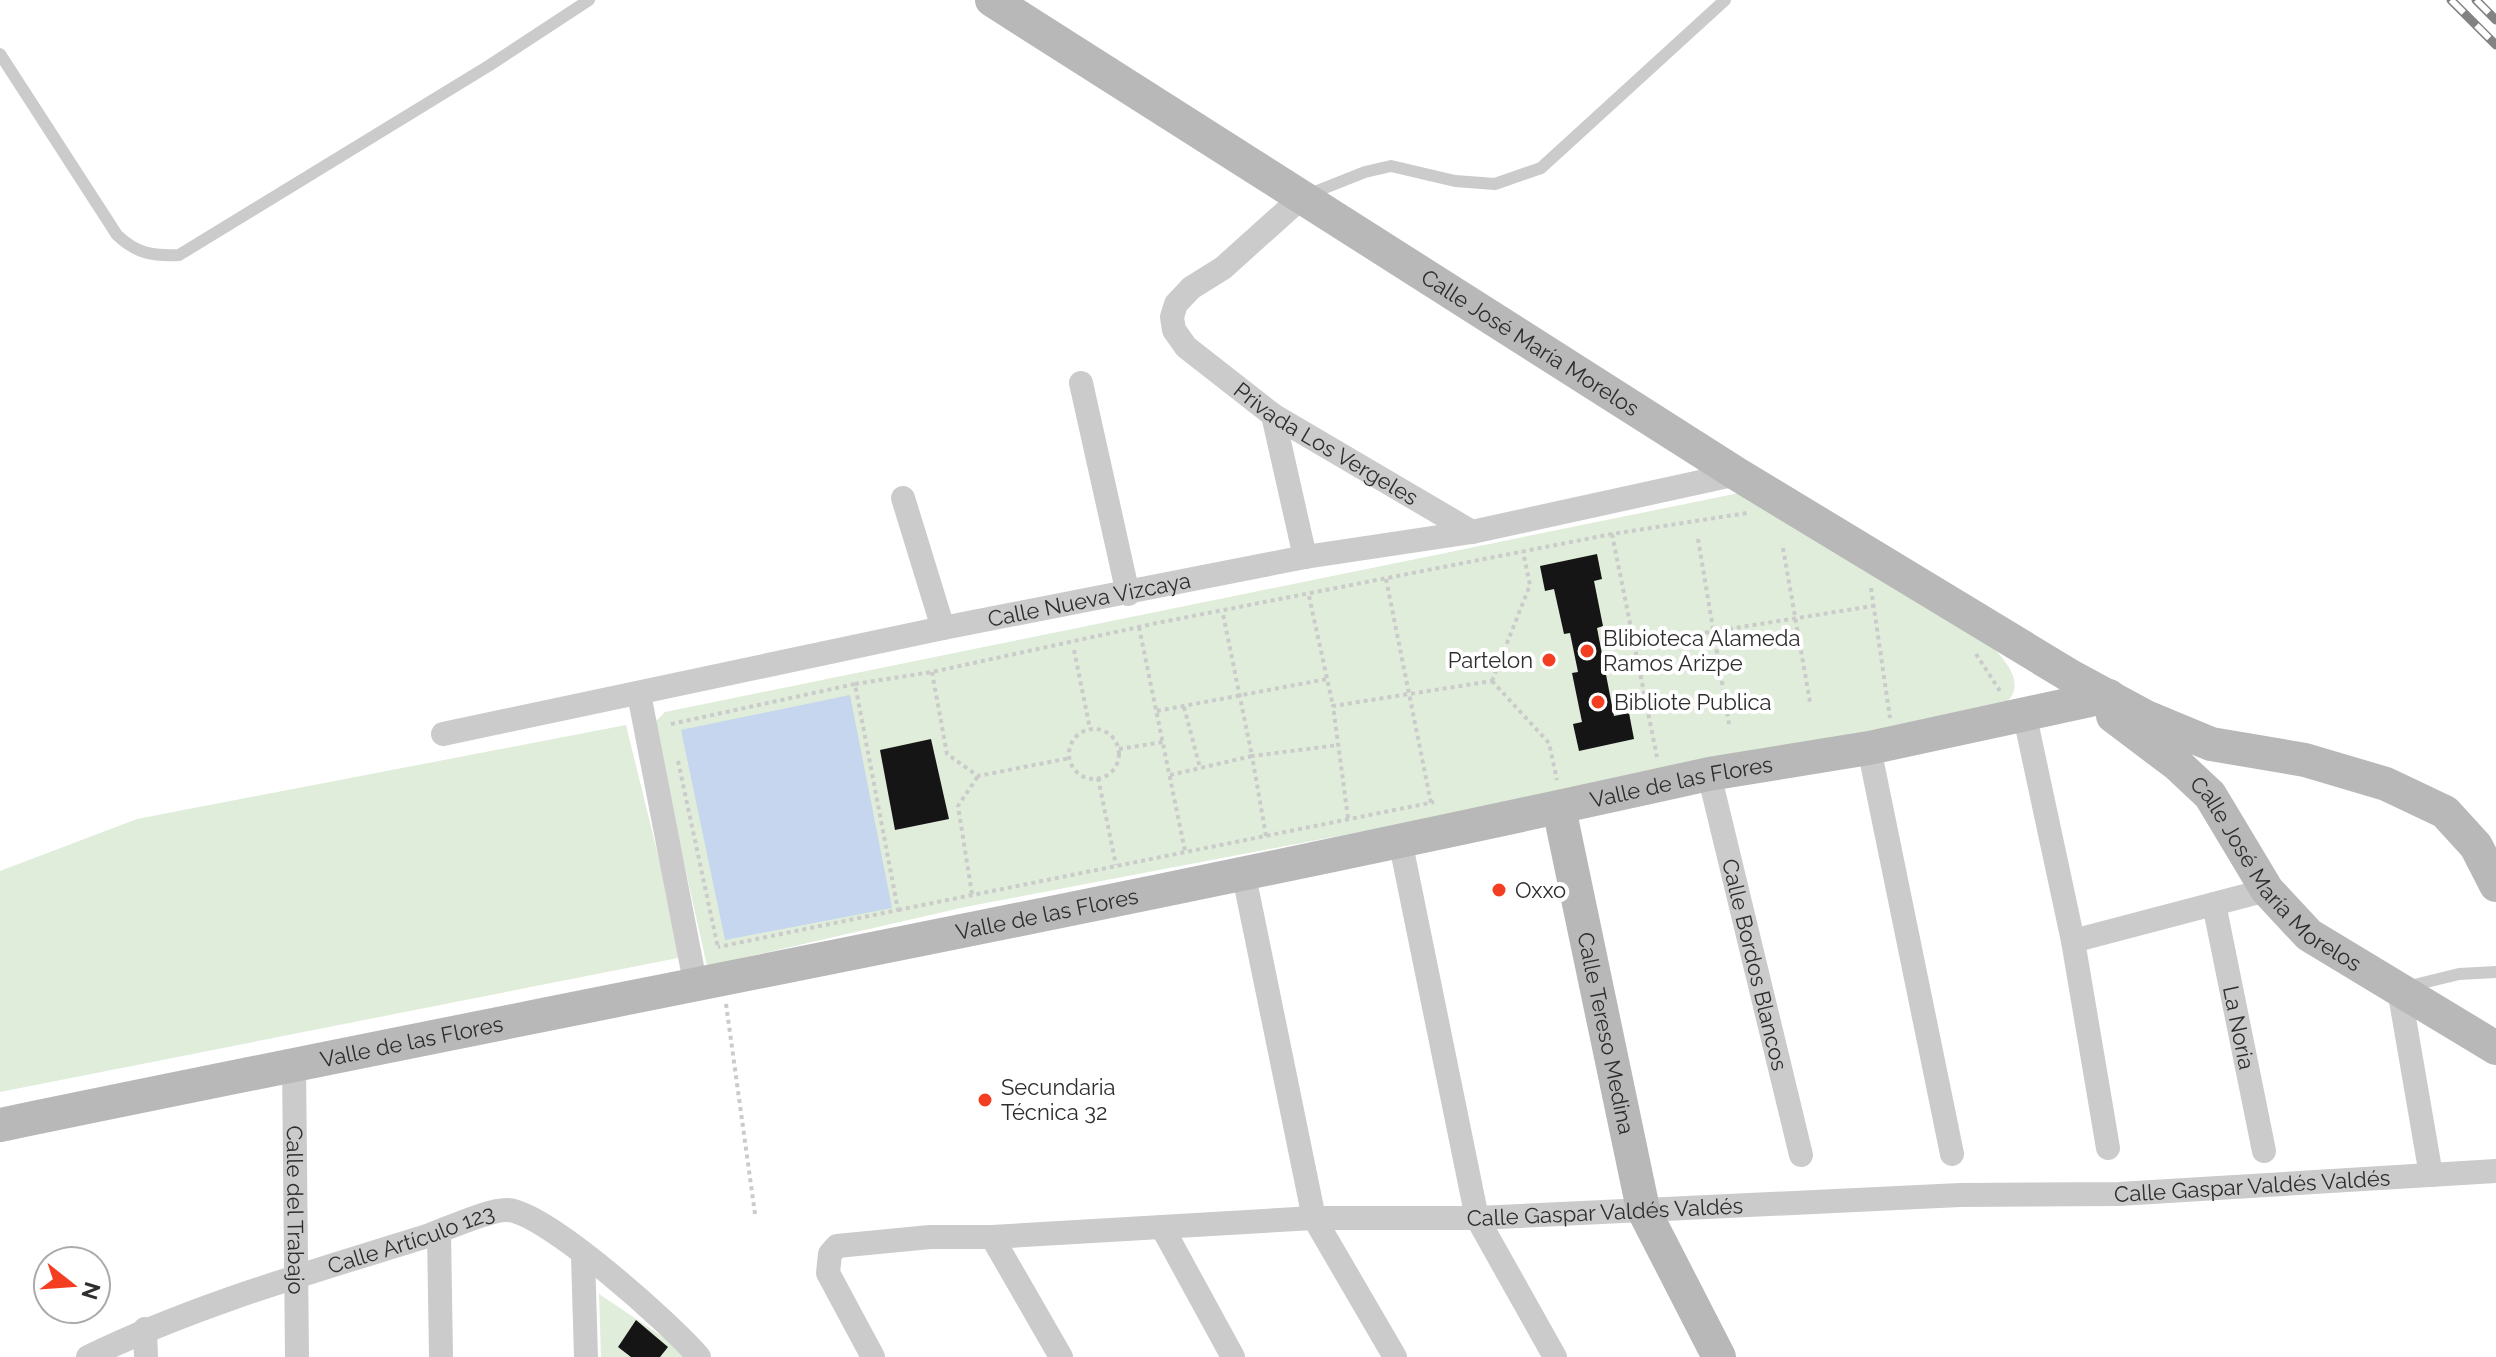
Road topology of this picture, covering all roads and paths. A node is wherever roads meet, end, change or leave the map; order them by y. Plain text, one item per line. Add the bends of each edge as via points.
1 (589, 0) edge
2 (992, 0) edge
3 (1725, 0) edge
4 (0, 54) edge
5 (1302, 197) junction
6 (1081, 383) dead end
7 (1273, 415) junction
8 (1737, 474) junction
9 (903, 498) dead end
10 (1758, 519) dead end
11 (1472, 532) junction
12 (1612, 534) junction
13 (1698, 539) dead end
14 (1783, 548) dead end
15 (1523, 552) junction
16 (1305, 557) junction
17 (1386, 579) junction
18 (1882, 590) dead end
19 (1128, 594) junction
20 (1309, 596) dead end
21 (1873, 606) junction
22 (1223, 614) dead end
23 (1796, 618) junction
24 (1139, 627) junction
25 (943, 628) junction
26 (1715, 631) junction
27 (1634, 644) junction
28 (1966, 645) dead end
29 (1074, 650) dead end
30 (932, 672) junction
31 (1327, 679) junction
32 (1492, 681) junction
33 (855, 684) junction
34 (2092, 692) junction
35 (639, 694) junction
36 (1409, 694) junction
37 (1993, 696) dead end
38 (1241, 697) junction
39 (1810, 702) dead end
40 (1333, 706) junction
41 (1184, 707) junction
42 (1157, 711) junction
43 (2025, 717) junction
44 (1890, 720) dead end
45 (1729, 724) dead end
46 (1090, 729) junction
47 (443, 734) dead end
48 (673, 738) dead end
49 (1163, 742) junction
50 (1339, 745) junction
51 (1869, 748) junction
52 (1119, 749) junction
53 (676, 752) dead end
54 (1252, 756) junction
55 (1070, 758) junction
56 (1657, 759) dead end
57 (1200, 768) junction
58 (1709, 774) junction
59 (1170, 775) junction
60 (978, 776) junction
61 (1098, 778) junction
62 (1559, 796) junction
63 (1431, 803) dead end
64 (1348, 818) dead end
65 (1266, 836) dead end
66 (1400, 840) junction
67 (1185, 851) dead end
68 (1243, 871) junction
69 (2496, 885) edge
70 (2267, 890) junction
71 (972, 894) junction
72 (2214, 904) junction
73 (898, 910) junction
74 (2073, 941) junction
75 (718, 947) junction
76 (2496, 972) edge
77 (709, 985) junction
78 (2399, 989) junction
79 (2496, 1048) edge
80 (294, 1064) junction
81 (0, 1125) edge
82 (2108, 1148) dead end
83 (2264, 1151) dead end
84 (1952, 1154) dead end
85 (1801, 1155) dead end
86 (2496, 1171) edge
87 (2431, 1175) junction
88 (1643, 1209) junction
89 (755, 1214) dead end
90 (1314, 1218) junction
91 (1477, 1218) junction
92 (1162, 1227) junction
93 (439, 1232) junction
94 (992, 1237) junction
95 (583, 1256) junction
96 (296, 1274) junction
97 (145, 1329) junction
98 (88, 1357) edge
99 (146, 1357) edge
100 (297, 1357) edge
101 (441, 1357) edge
102 (586, 1357) edge
103 (699, 1357) edge
104 (873, 1357) edge
105 (1061, 1357) edge
106 (1233, 1357) edge
107 (1395, 1357) edge
108 (1555, 1357) edge
109 (1719, 1357) edge

1 - 4 lane via 179,255 133,250 117,235
2 - 5 street, Calle José María Morelos
3 - 5 lane via 1541,168 1495,184 1391,166
5 - 7 street, Privada Los Vergeles via 1223,268 1191,288 1172,317 1186,347
5 - 8 street, Calle José María Morelos
6 - 19 street
7 - 11 street, Privada Los Vergeles
7 - 16 street
8 - 11 street, Calle Nueva Vizcaya
8 - 34 street, Calle José María Morelos
9 - 25 street
10 - 12 path via 1745,512
11 - 16 street, Calle Nueva Vizcaya
12 - 15 path
12 - 27 path
13 - 26 path
14 - 23 path
15 - 17 path
15 - 32 path via 1530,585
16 - 19 street, Calle Nueva Vizcaya
17 - 24 path
17 - 36 path
18 - 21 path via 1870,582
19 - 25 street, Calle Nueva Vizcaya
20 - 31 path
21 - 23 path
21 - 44 path
22 - 38 path
23 - 26 path
23 - 39 path
24 - 30 path
24 - 42 path
25 - 35 street, Calle Nueva Vizcaya
26 - 27 path
26 - 45 path
27 - 56 path
28 - 37 path via 2002,689
29 - 46 path
30 - 33 path
30 - 60 path via 947,754
31 - 38 path
31 - 40 path
32 - 36 path
32 - 62 path via 1549,743
33 - 48 path via 671,724
33 - 73 path
34 - 43 street, Valle de las Flores
34 - 69 street, Calle José María Morelos via 2211,744 2305,760 2386,784 2445,812 2476,846
34 - 70 street, Calle José María Morelos via 2210,795
35 - 47 street, Calle Nueva Vizcaya
35 - 77 street
36 - 40 path
36 - 63 path
38 - 41 path
38 - 54 path
40 - 50 path
41 - 42 path
41 - 57 path
42 - 49 path
43 - 51 street, Valle de las Flores
43 - 74 street
46 - 52 path via 1111,735
46 - 55 path via 1077,736
49 - 52 path
49 - 59 path
50 - 54 path
50 - 64 path
51 - 58 street, Valle de las Flores
51 - 84 street
52 - 61 path via 1112,771
53 - 75 path
54 - 57 path
54 - 65 path
55 - 60 path
55 - 61 path via 1077,772
57 - 59 path
58 - 62 street, Valle de las Flores
58 - 85 street, Calle Bordos Blancos
59 - 67 path
60 - 71 path via 958,806
61 - 71 path via 1116,865
62 - 66 street, Valle de las Flores
62 - 88 street, Calle Tereso Medina
66 - 68 street, Valle de las Flores
66 - 91 street
68 - 77 street, Valle de las Flores
68 - 90 street
70 - 72 street
70 - 78 street, Calle José María Morelos via 2309,935
71 - 73 path
72 - 74 street
72 - 83 street, La Noria
73 - 75 path
74 - 82 street
75 - 77 path
76 - 78 lane via 2459,974
77 - 80 street, Valle de las Flores
77 - 89 path
78 - 79 street, Calle José María Morelos
78 - 87 street
80 - 81 street, Valle de las Flores
80 - 96 street, Calle del Trabajo
86 - 87 street, Calle Gaspar Valdés Valdés
87 - 88 street, Calle Gaspar Valdés Valdés via 2119,1194 1960,1195
88 - 91 street, Calle Gaspar Valdés Valdés
88 - 109 street, Calle Tereso Medina
90 - 91 street, Calle Gaspar Valdés Valdés
90 - 92 street, Calle Gaspar Valdés Valdés
90 - 107 street
91 - 108 street
92 - 94 street, Calle Gaspar Valdés Valdés
92 - 106 street
93 - 95 street, Calle Artículo 123 via 504,1209 541,1222
93 - 96 street, Calle Artículo 123
93 - 101 street
94 - 104 street, Calle Gaspar Valdés Valdés via 837,1246 830,1254 828,1273
94 - 105 street
95 - 102 street
95 - 103 street, Calle Artículo 123 via 680,1334
96 - 97 street, Calle Artículo 123
96 - 100 street, Calle del Trabajo
97 - 98 street, Calle Artículo 123
97 - 99 street

